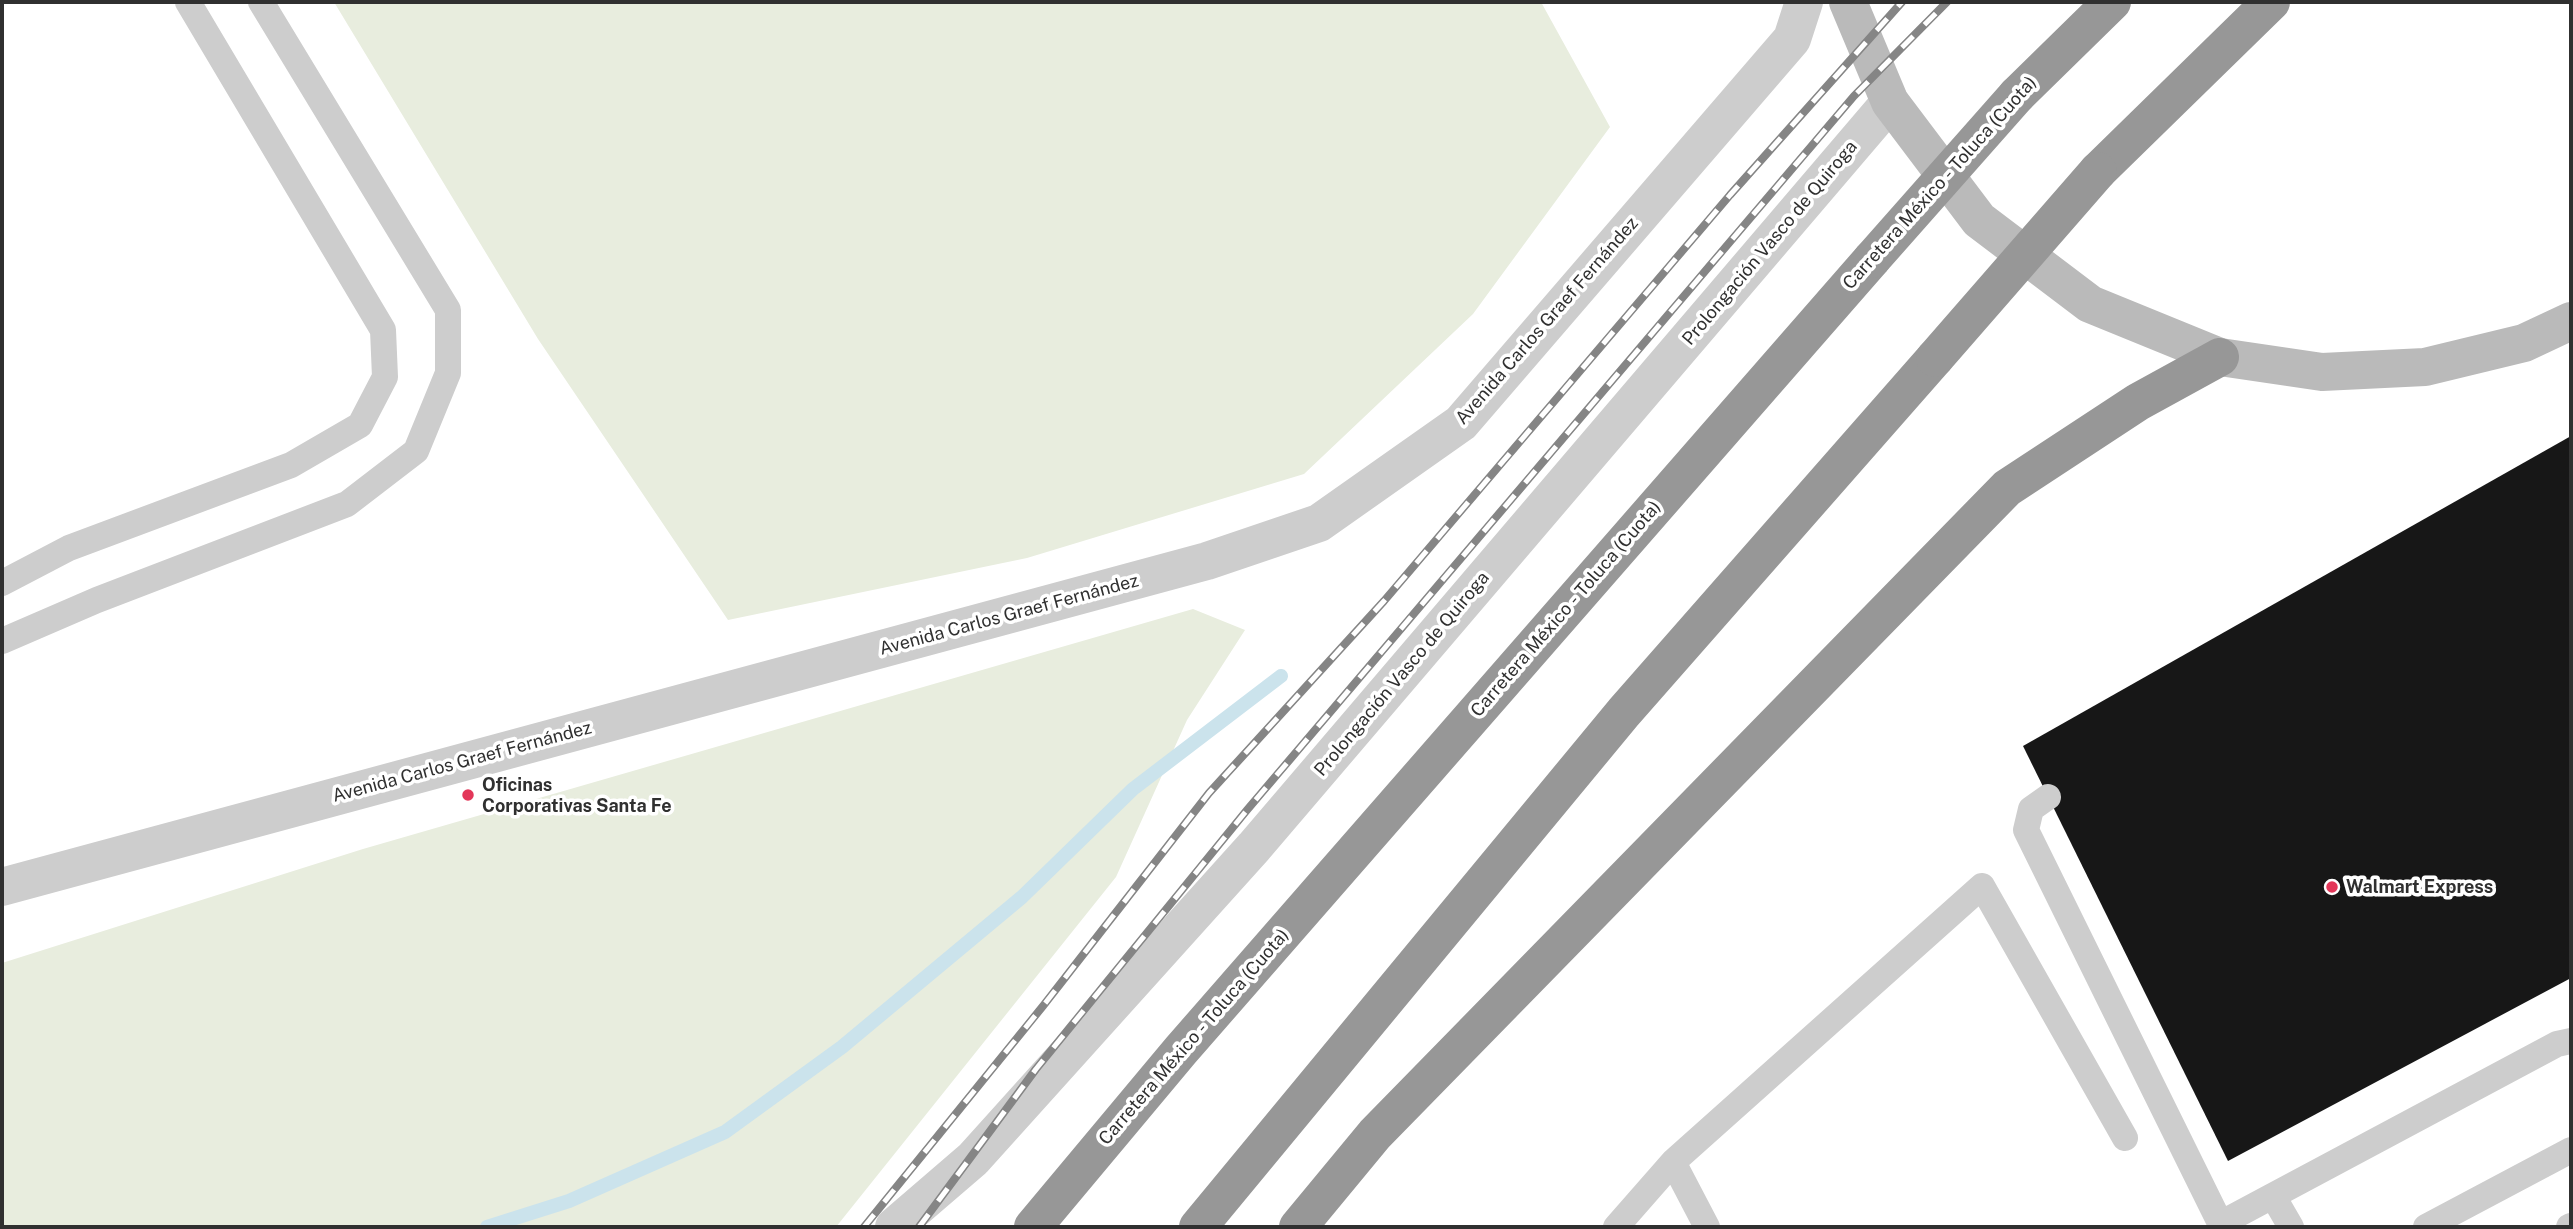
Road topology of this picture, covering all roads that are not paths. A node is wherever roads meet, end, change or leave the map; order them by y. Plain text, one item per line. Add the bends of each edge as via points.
1 (188, 2) edge
2 (261, 2) edge
3 (1804, 2) edge
4 (1848, 2) edge
5 (2112, 2) edge
6 (2271, 2) edge
7 (1890, 102) junction
8 (2571, 321) edge
9 (2220, 356) junction
10 (2, 583) edge
11 (2, 641) edge
12 (2048, 797) dead end
13 (2, 887) edge
14 (2571, 1041) edge
15 (2125, 1138) dead end
16 (2571, 1150) edge
17 (1672, 1163) junction
18 (2273, 1196) junction
19 (2221, 1226) edge
20 (894, 1227) edge
21 (1032, 1227) edge
22 (1198, 1227) edge
23 (1298, 1227) edge
24 (1616, 1227) edge
25 (1707, 1227) edge
26 (2291, 1227) edge
27 (2426, 1227) edge

1 - 10 lane via 383,330 384,377 360,425 291,465 69,548
2 - 11 lane via 448,310 448,373 416,450 347,504
3 - 13 street, Avenida Carlos Graef Fernández via 1792,39 1461,423 1319,523 1207,561
4 - 7 main road
5 - 21 highway, Carretera México - Toluca (Cuota), bridge via 2017,95 1872,259
6 - 22 highway, bridge via 2098,171 1624,712
7 - 9 main road via 1979,220 2090,304
7 - 20 street, Prolongación Vasco de Quiroga via 1254,847 973,1159
8 - 9 main road via 2524,343 2425,367 2322,372
9 - 23 highway via 2138,402 2007,488 1376,1134
12 - 19 lane via 2031,809 2026,830
14 - 18 lane via 2557,1044
15 - 17 lane via 1982,886
16 - 27 lane
17 - 24 lane
17 - 25 lane
18 - 19 lane
18 - 26 lane

